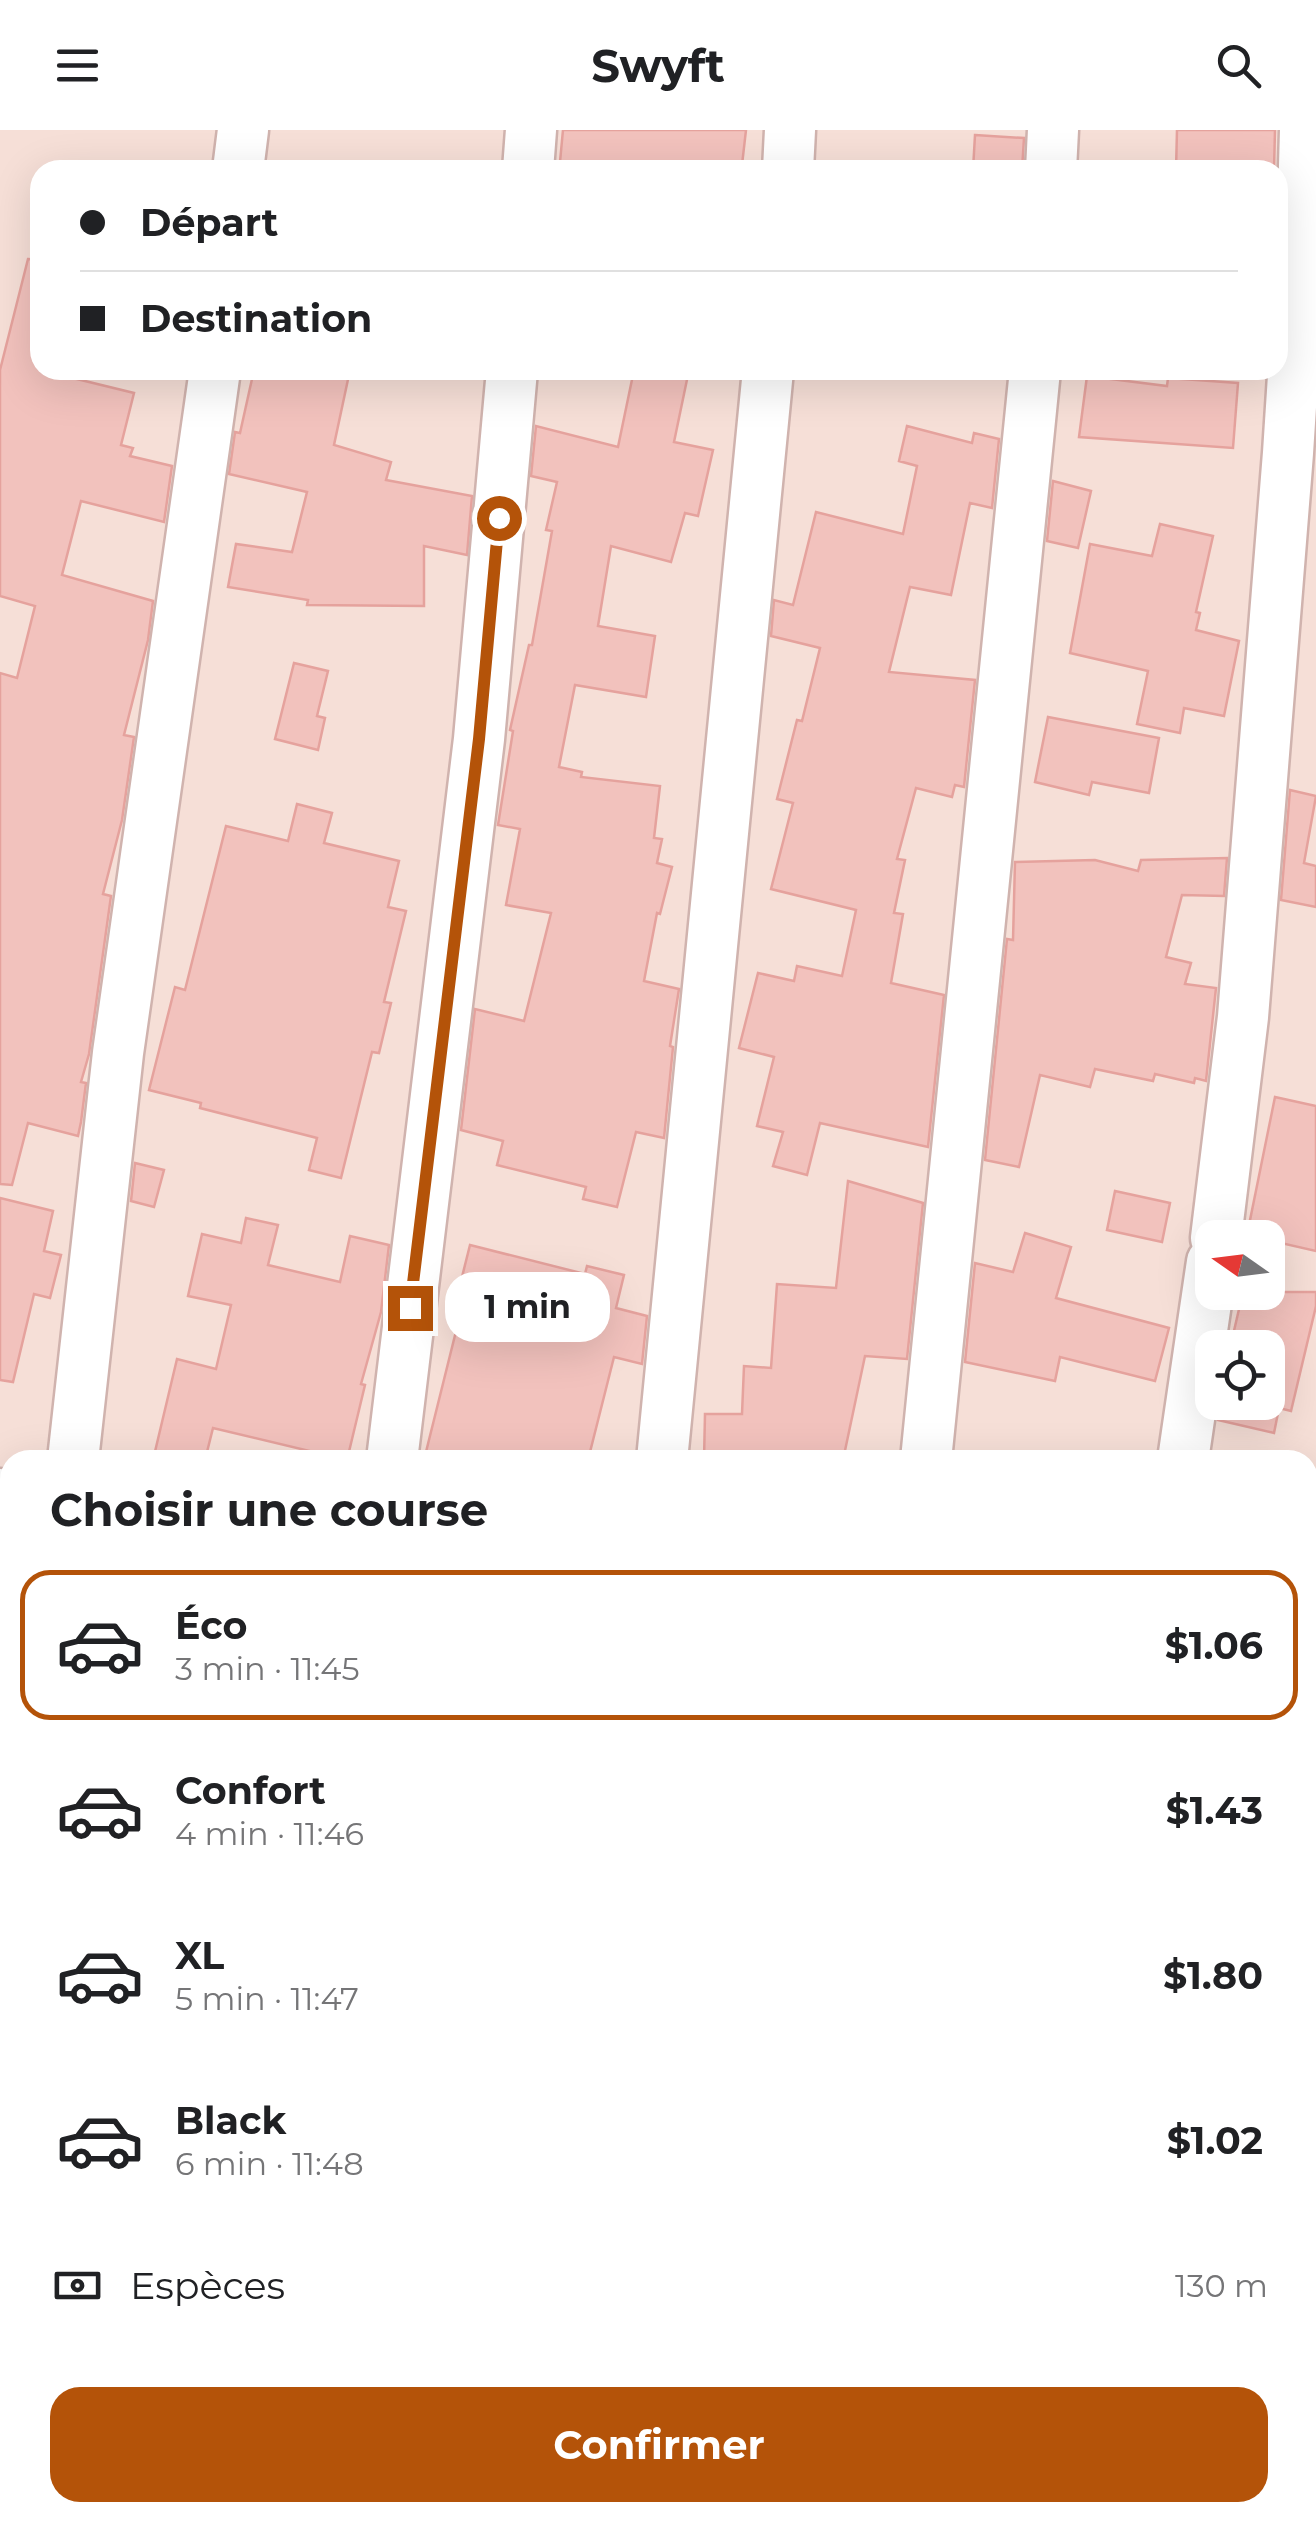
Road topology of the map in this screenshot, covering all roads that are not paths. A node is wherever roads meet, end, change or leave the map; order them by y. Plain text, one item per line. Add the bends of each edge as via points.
1 (242, 130) edge
2 (531, 130) edge
3 (790, 130) edge
4 (1053, 130) edge
5 (1305, 130) edge
6 (239, 160) edge
7 (529, 160) edge
8 (788, 160) edge
9 (1052, 160) edge
10 (214, 380) edge
11 (511, 380) edge
12 (767, 380) edge
13 (1034, 380) edge
14 (1218, 1220) edge
15 (1205, 1310) edge
16 (73, 1450) edge
17 (393, 1450) edge
18 (663, 1450) edge
19 (927, 1450) edge
20 (1184, 1450) edge

1 - 6 street
2 - 7 street
3 - 8 street
4 - 9 street
5 - 14 street via 1296,346 1243,1017
10 - 16 street via 118,1053
11 - 17 street via 479,739
12 - 18 street
13 - 19 street
15 - 20 street

